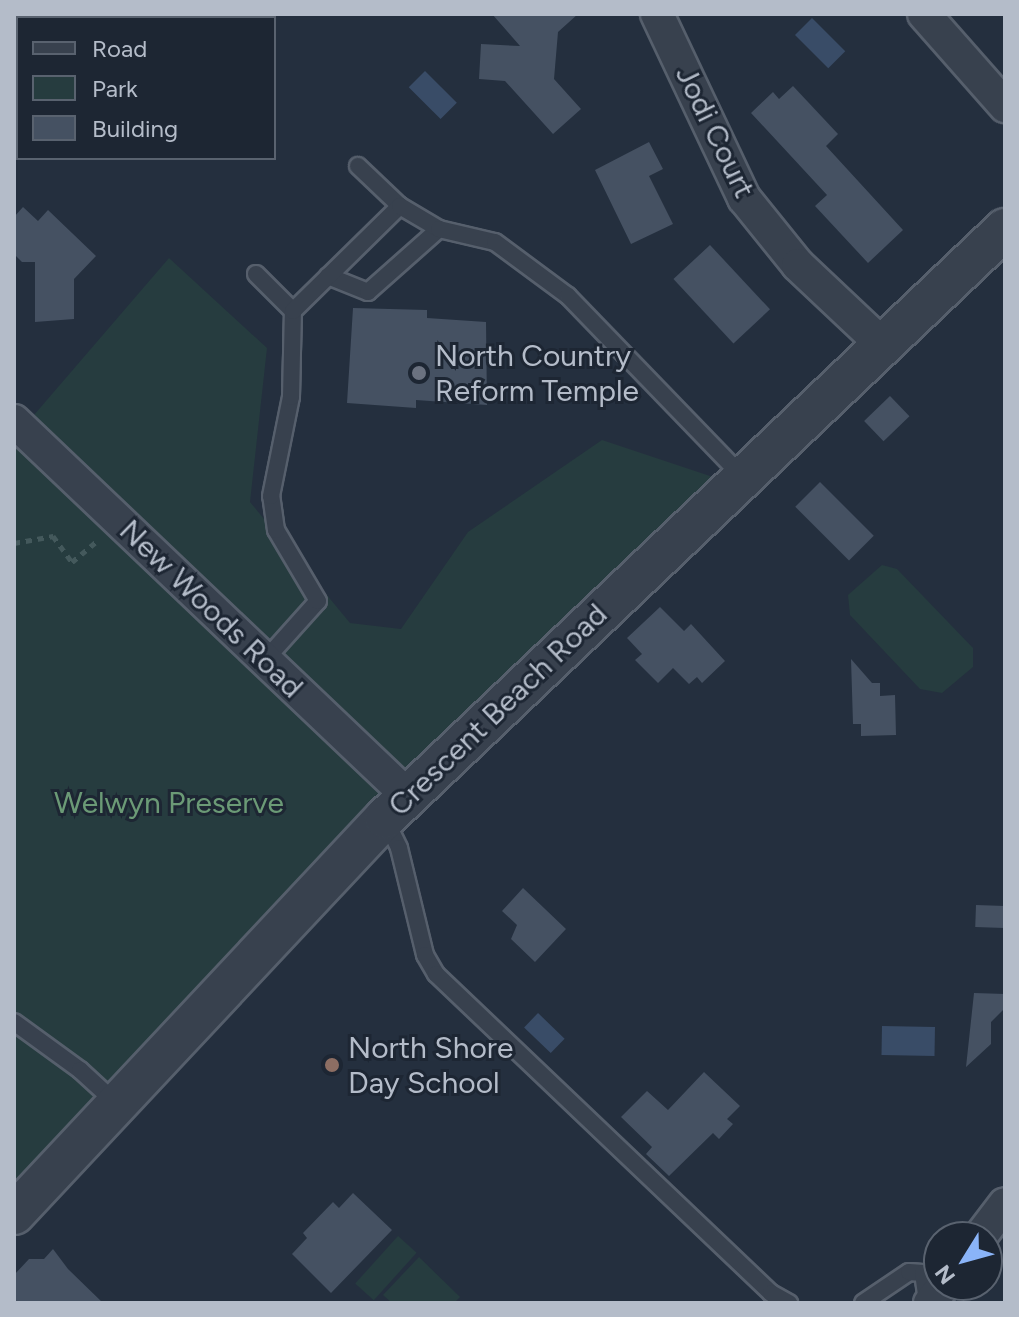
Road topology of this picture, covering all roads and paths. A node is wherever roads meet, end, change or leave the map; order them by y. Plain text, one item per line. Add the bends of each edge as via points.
1 (657, 14) edge
2 (924, 14) edge
3 (1005, 106) edge
4 (358, 166) dead end
5 (400, 206) junction
6 (439, 229) junction
7 (1005, 229) edge
8 (256, 274) dead end
9 (328, 276) junction
10 (293, 311) junction
11 (883, 345) junction
12 (14, 421) edge
13 (743, 477) junction
14 (120, 522) junction
15 (14, 543) edge
16 (265, 660) junction
17 (396, 807) junction
18 (14, 1022) edge
19 (117, 1104) junction
20 (1005, 1204) edge
21 (14, 1214) edge
22 (992, 1221) edge
23 (789, 1303) edge
24 (863, 1303) edge
25 (929, 1303) edge

1 - 11 street, Jodi Court via 744,198 798,265
2 - 3 street
4 - 5 lane
5 - 6 lane
5 - 9 lane
6 - 9 lane via 368,292
6 - 13 lane via 495,242 568,296
7 - 11 street, Crescent Beach Road
8 - 10 lane
9 - 10 lane
10 - 16 lane via 291,397 271,496 276,530 318,601
11 - 13 street, Crescent Beach Road
12 - 14 street, New Woods Road
13 - 17 street, Crescent Beach Road
14 - 15 path via 72,562 53,536
14 - 16 street, New Woods Road
16 - 17 street, New Woods Road
17 - 19 street, Crescent Beach Road
17 - 23 lane via 399,848 425,955 436,974 771,1293
18 - 19 lane
19 - 21 street, Crescent Beach Road
20 - 22 street
24 - 25 lane via 909,1272 923,1273

